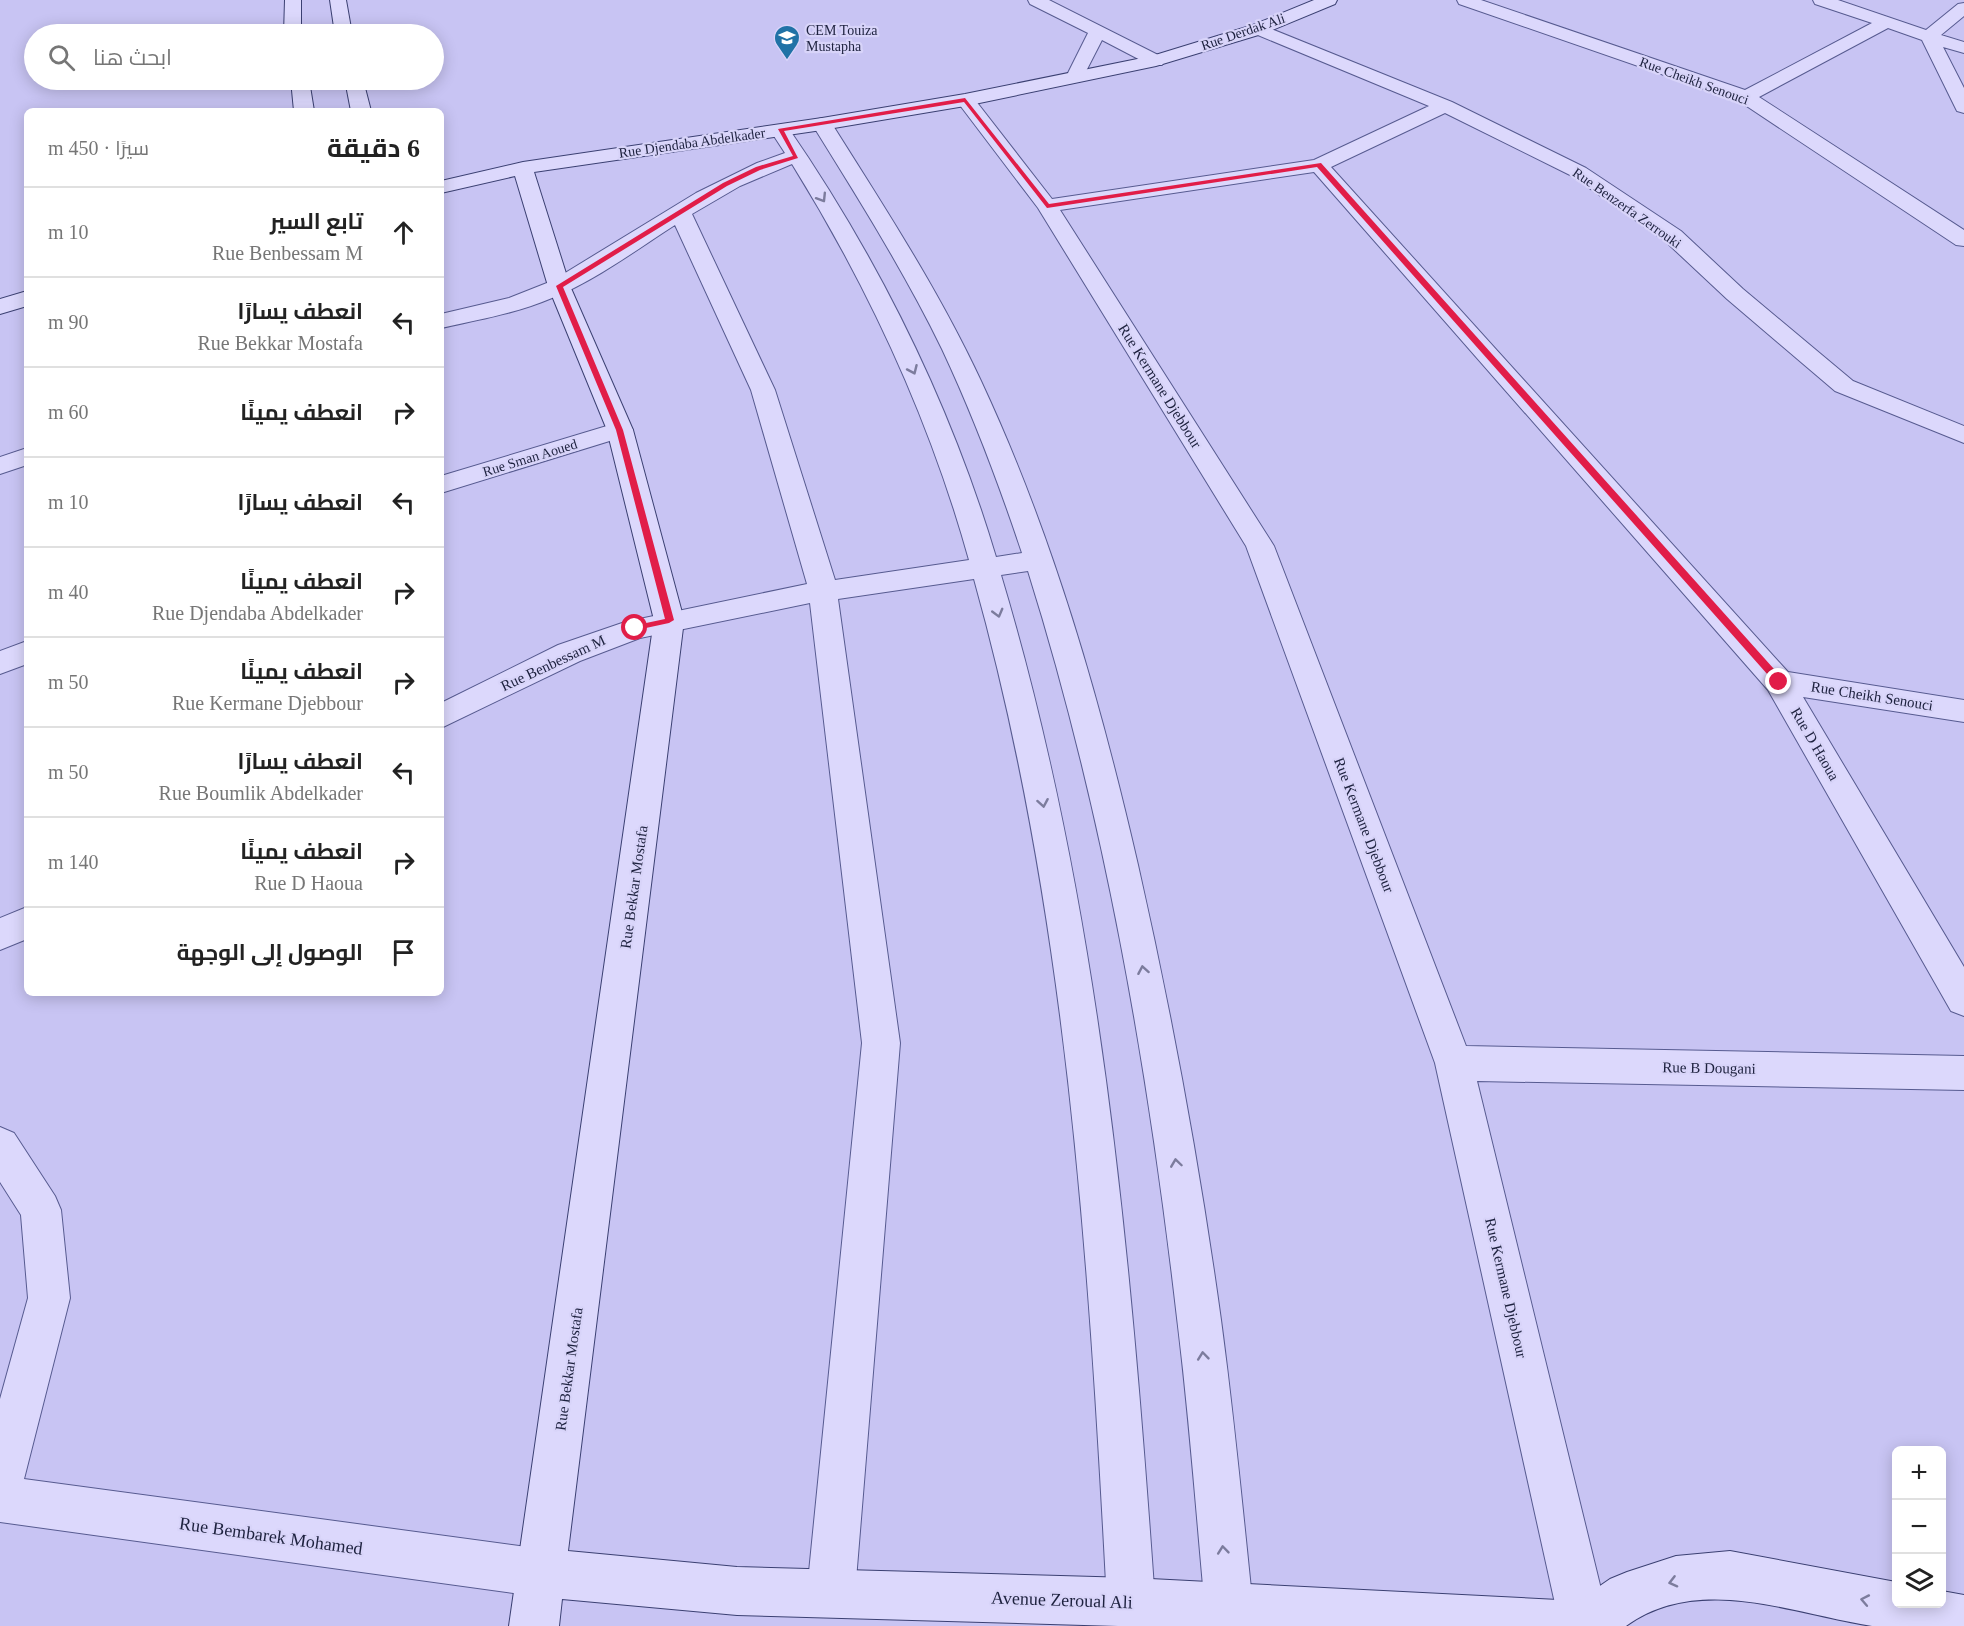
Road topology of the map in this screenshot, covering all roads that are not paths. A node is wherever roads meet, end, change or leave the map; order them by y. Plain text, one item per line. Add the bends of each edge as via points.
1 (293, 0) edge
2 (339, 0) edge
3 (1036, 0) edge
4 (1329, 0) edge
5 (1464, 0) edge
6 (1821, 0) edge
7 (1964, 8) edge
8 (1886, 21) junction
9 (293, 24) edge
10 (343, 24) edge
11 (1259, 29) junction
12 (1098, 30) junction
13 (1929, 36) junction
14 (1964, 48) edge
15 (1156, 61) junction
16 (1075, 77) junction
17 (301, 90) edge
18 (356, 90) edge
19 (1746, 97) junction
20 (965, 100) junction
21 (1445, 106) junction
22 (1964, 107) edge
23 (304, 108) edge
24 (360, 108) edge
25 (822, 124) junction
26 (788, 143) junction
27 (1319, 165) junction
28 (523, 168) junction
29 (444, 186) edge
30 (1047, 206) junction
31 (680, 212) junction
32 (1964, 240) edge
33 (560, 286) junction
34 (24, 299) edge
35 (0, 308) edge
36 (444, 320) edge
37 (620, 430) junction
38 (1964, 435) edge
39 (24, 457) edge
40 (0, 466) edge
41 (444, 484) edge
42 (1038, 560) junction
43 (986, 567) junction
44 (823, 591) junction
45 (669, 620) junction
46 (24, 653) edge
47 (0, 663) edge
48 (1779, 682) junction
49 (1964, 711) edge
50 (444, 715) edge
51 (24, 923) edge
52 (0, 935) edge
53 (1964, 1000) edge
54 (1455, 1063) junction
55 (1964, 1073) edge
56 (0, 1146) edge
57 (0, 1483) edge
58 (0, 1499) edge
59 (542, 1573) junction
60 (831, 1592) junction
61 (1131, 1602) junction
62 (1229, 1608) junction
63 (1964, 1620) edge
64 (534, 1626) edge
65 (1584, 1626) edge

1 - 9 street
2 - 10 street
3 - 12 street
4 - 11 street, Rue Derdak Ali
5 - 19 street, Rue Cheikh Senouci
6 - 8 street
7 - 13 street
8 - 13 street
8 - 19 street
11 - 15 street, Rue Derdak Ali
11 - 21 street, Rue Benzerfa Zerrouki
12 - 15 street
12 - 16 street
13 - 14 street
13 - 22 street
15 - 16 street, Rue Djendaba Abdelkader
16 - 20 street, Rue Djendaba Abdelkader
17 - 23 street
18 - 24 street
19 - 32 street, Rue Cheikh Senouci
20 - 25 street, Rue Djendaba Abdelkader
20 - 30 street, Rue Kermane Djebbour
21 - 27 street
21 - 38 street, Rue Benzerfa Zerrouki via 1579,172 1673,236 1844,386
25 - 26 street, Rue Djendaba Abdelkader
25 - 42 street via 899,247 939,321 1004,465
26 - 28 street, Rue Djendaba Abdelkader
26 - 31 street
26 -> 43 street via 890,317 954,472
27 - 30 street
27 - 48 street, Rue D Haoua
28 - 29 street, Rue Djendaba Abdelkader
28 - 33 street, Rue Bekkar Mostafa
30 - 54 street, Rue Kermane Djebbour via 1260,546
31 - 33 street
31 - 44 street via 763,390
33 - 36 street via 521,302
33 - 37 street, Rue Bekkar Mostafa
34 - 35 street
37 - 41 street, Rue Sman Aoued
37 - 45 street, Rue Bekkar Mostafa
39 - 40 street
42 - 43 street, Rue Benbessam M
62 -> 42 street via 1199,1321 1168,1108 1104,788
43 - 44 street, Rue Benbessam M
43 -> 61 street via 1041,795 1067,939 1091,1111 1113,1321
44 - 45 street, Rue Benbessam M
44 - 60 street via 880,1043
45 - 50 street, Rue Benbessam M via 569,653
45 - 59 street, Rue Bekkar Mostafa
46 - 47 street
48 - 49 street, Rue Cheikh Senouci
48 - 53 street, Rue D Haoua
51 - 52 street
54 - 55 street, Rue B Dougani
54 - 65 street, Rue Kermane Djebbour
56 - 57 street via 41,1210 50,1298
58 - 59 street, Rue Bembarek Mohamed
59 - 60 street, Avenue Zeroual Ali via 737,1591
59 - 64 street, Rue Bekkar Mostafa
60 - 61 street, Avenue Zeroual Ali
61 - 62 street, Avenue Zeroual Ali
62 - 65 street, Avenue Zeroual Ali
63 -> 65 street via 1730,1575 1676,1580 1627,1596

